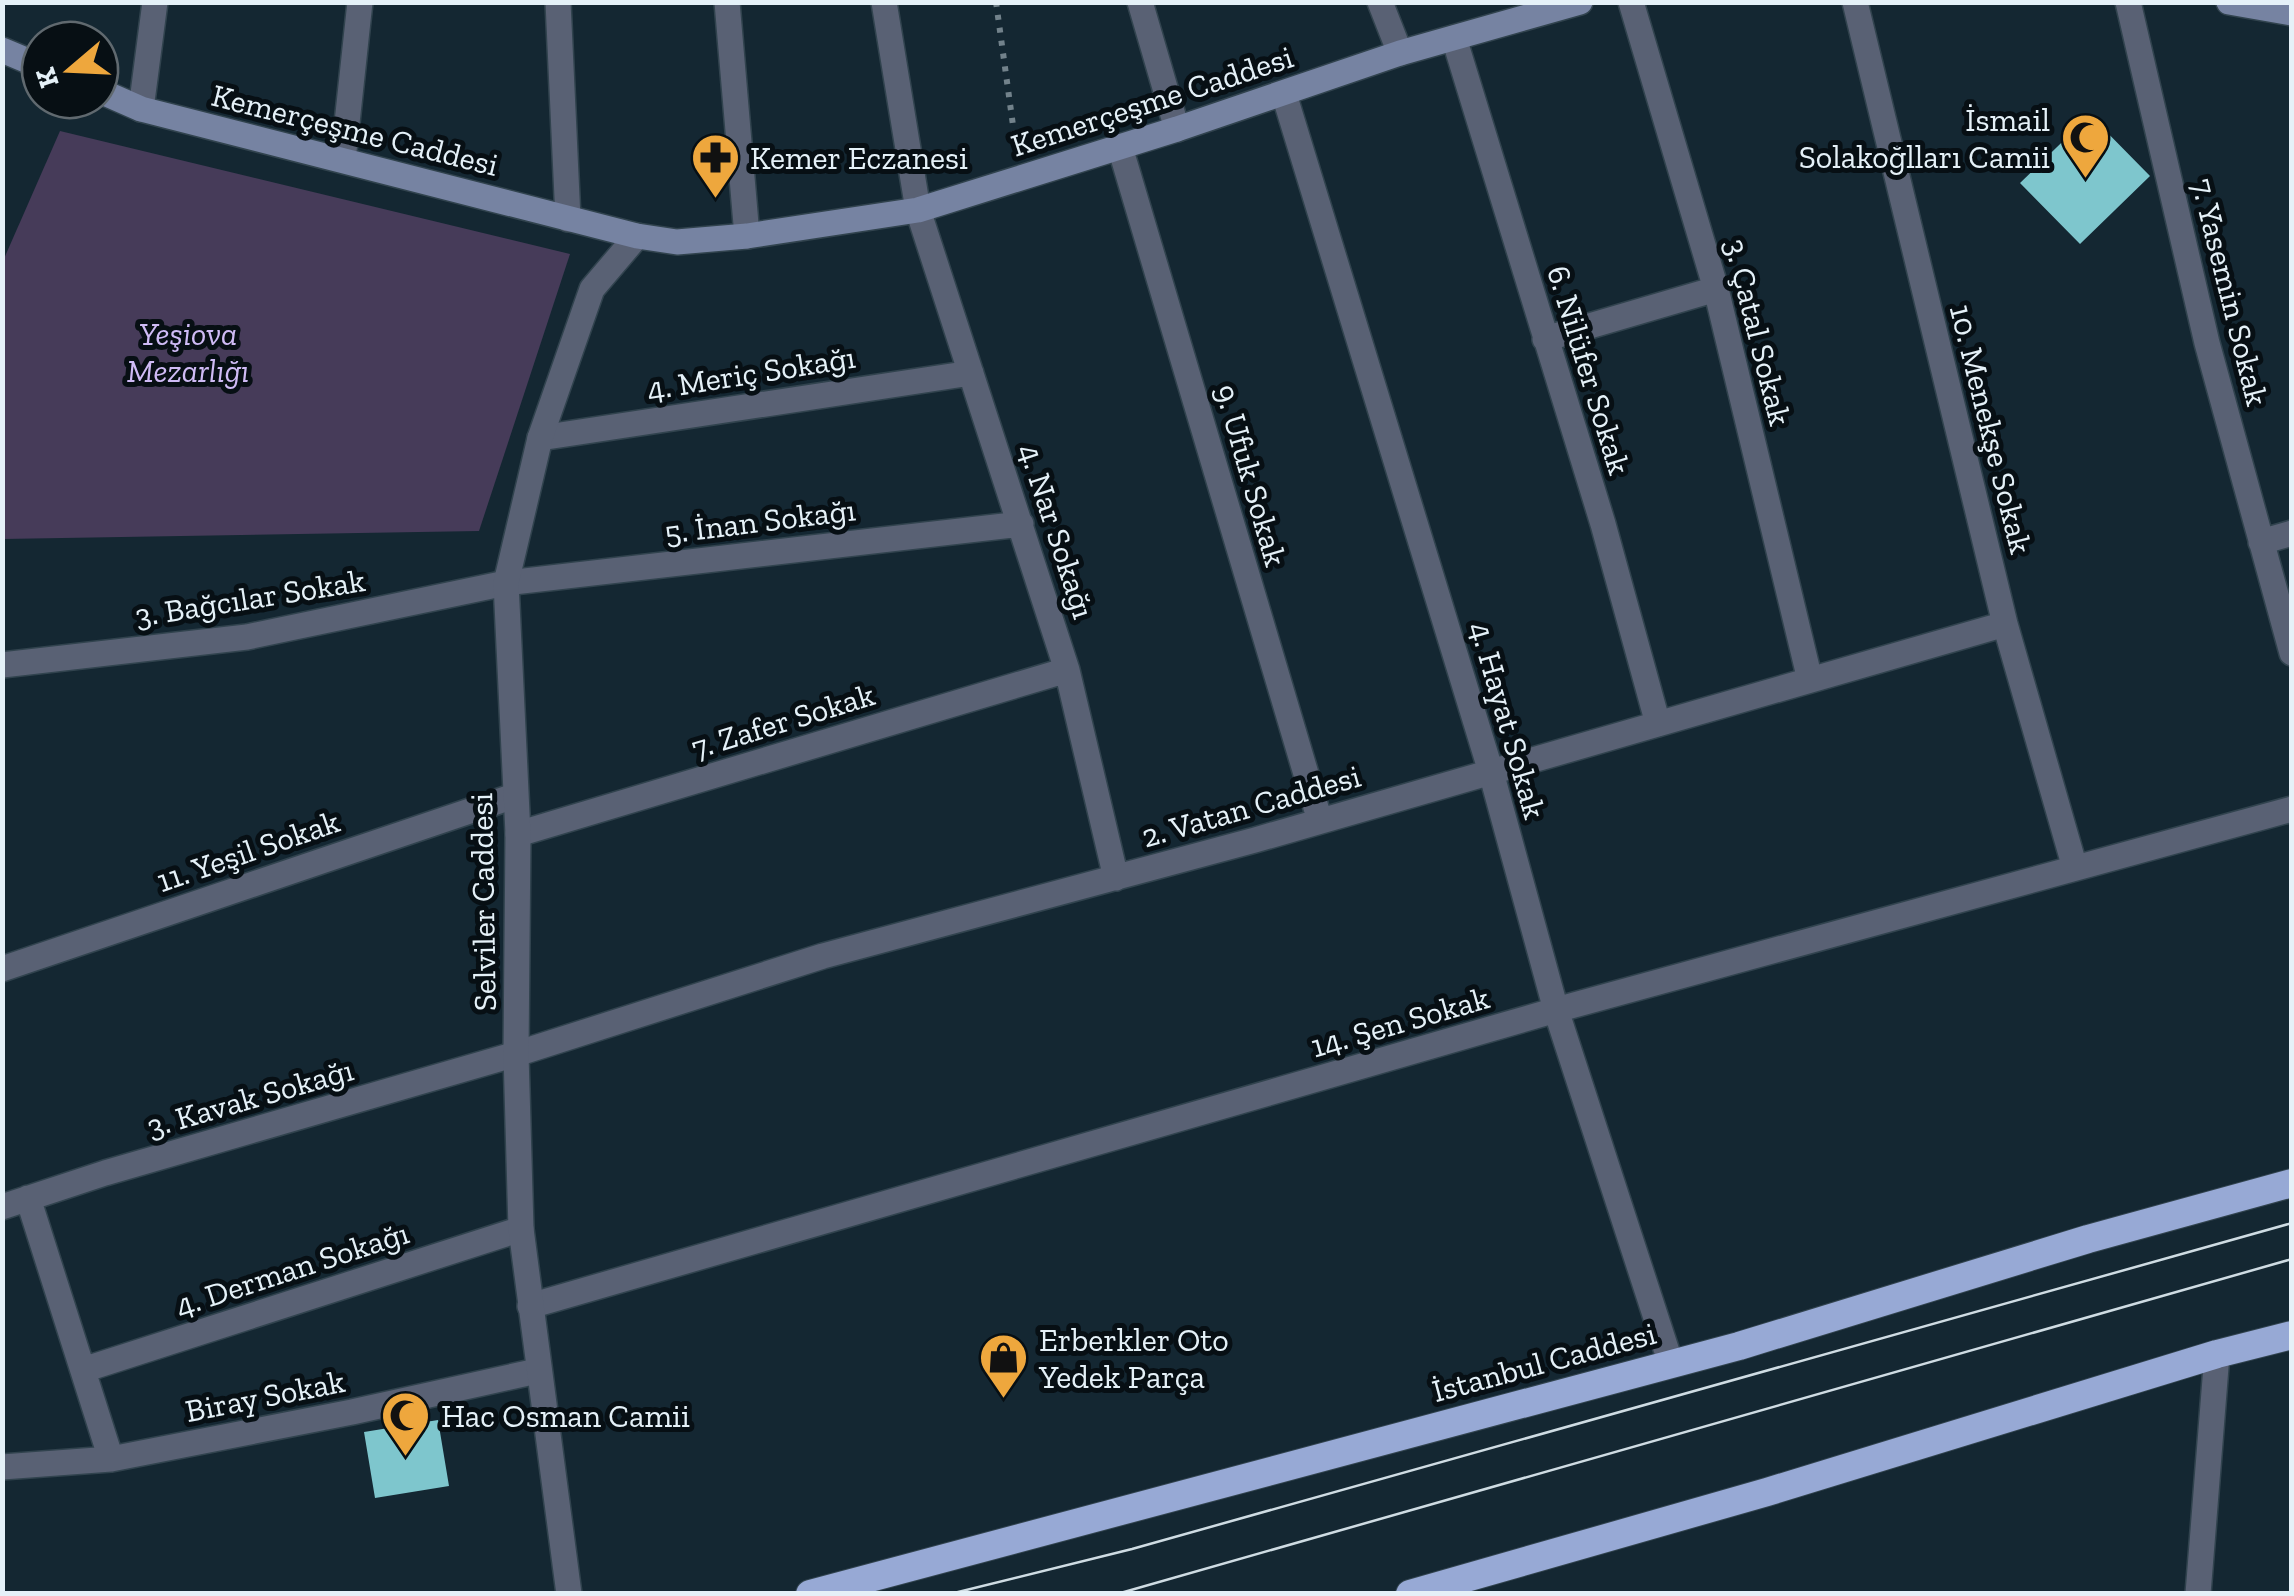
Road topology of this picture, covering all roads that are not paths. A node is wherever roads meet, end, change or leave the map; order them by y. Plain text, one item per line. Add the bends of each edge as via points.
1 (156, 2) edge
2 (360, 2) edge
3 (558, 2) edge
4 (727, 2) edge
5 (884, 2) edge
6 (1140, 2) edge
7 (1380, 2) edge
8 (1580, 2) edge
9 (1631, 2) edge
10 (1854, 2) edge
11 (2128, 2) edge
12 (2229, 2) edge
13 (2261, 5) edge
14 (2292, 12) edge
15 (1454, 38) junction
16 (1400, 53) junction
17 (1284, 94) junction
18 (120, 100) edge
19 (141, 109) junction
20 (1177, 129) junction
21 (1120, 147) junction
22 (343, 160) junction
23 (918, 210) junction
24 (568, 218) junction
25 (637, 236) junction
26 (747, 236) junction
27 (1716, 289) junction
28 (1545, 340) junction
29 (971, 373) junction
30 (540, 438) junction
31 (1021, 524) junction
32 (2292, 533) edge
33 (2261, 542) junction
34 (506, 584) junction
35 (2005, 624) junction
36 (2292, 653) edge
37 (2, 666) edge
38 (1067, 670) junction
39 (1810, 680) junction
40 (1658, 724) junction
41 (1490, 772) junction
42 (514, 796) junction
43 (2292, 808) edge
44 (1320, 821) junction
45 (518, 834) junction
46 (2075, 868) junction
47 (1116, 878) junction
48 (2, 969) edge
49 (1556, 1010) junction
50 (516, 1054) junction
51 (2292, 1182) edge
52 (28, 1198) junction
53 (2, 1207) edge
54 (521, 1229) junction
55 (530, 1306) junction
56 (2292, 1335) edge
57 (2218, 1354) junction
58 (1672, 1364) junction
59 (83, 1370) junction
60 (538, 1371) junction
61 (110, 1460) junction
62 (2, 1467) edge
63 (569, 1594) edge
64 (810, 1594) edge
65 (1410, 1594) edge
66 (2198, 1594) edge

1 - 19 street
2 - 22 street
3 - 24 street
4 - 26 street
5 - 23 street, 4. Nar Sokağı
6 - 20 street
7 - 16 street
8 - 15 main road, Kemerçeşme Caddesi
9 - 27 street, 3. Çatal Sokak
10 - 35 street, 10. Menekşe Sokak
11 - 33 street, 7. Yasemin Sokak
12 - 13 main road
13 - 14 main road
15 - 16 main road, Kemerçeşme Caddesi
15 - 28 street, 6. Nilüfer Sokak
16 - 17 main road, Kemerçeşme Caddesi
17 - 20 main road, Kemerçeşme Caddesi
17 - 41 street, 4. Hayat Sokak
18 - 19 main road, Kemerçeşme Caddesi
19 - 22 main road, Kemerçeşme Caddesi
20 - 21 main road, Kemerçeşme Caddesi
21 - 23 main road, Kemerçeşme Caddesi
21 - 44 street, 9. Ufuk Sokak
22 - 24 main road, Kemerçeşme Caddesi
23 - 26 main road, Kemerçeşme Caddesi
23 - 29 street, 4. Nar Sokağı
24 - 25 main road, Kemerçeşme Caddesi
25 - 26 main road, Kemerçeşme Caddesi via 676,242
25 - 30 street, Selviler Caddesi via 592,289
27 - 28 street
27 - 39 street, 3. Çatal Sokak
28 - 40 street, 6. Nilüfer Sokak
29 - 30 street, 4. Meriç Sokağı
29 - 31 street, 4. Nar Sokağı
30 - 34 street, Selviler Caddesi
31 - 34 street, 5. İnan Sokağı
31 - 38 street, 4. Nar Sokağı
32 - 33 street
33 - 36 street, 7. Yasemin Sokak
34 - 37 street, 3. Bağcılar Sokak via 247,637
34 - 42 street, Selviler Caddesi
35 - 39 street, 2. Vatan Caddesi
35 - 46 street, 10. Menekşe Sokak
38 - 45 street, 7. Zafer Sokak
38 - 47 street, 4. Nar Sokağı
39 - 40 street, 2. Vatan Caddesi
40 - 41 street, 2. Vatan Caddesi
41 - 44 street, 2. Vatan Caddesi
41 - 49 street, 4. Hayat Sokak
42 - 45 street, Selviler Caddesi
42 - 48 street, 11. Yeşil Sokak
43 - 46 street, 14. Şen Sokak
44 - 47 street, 2. Vatan Caddesi
45 - 50 street, Selviler Caddesi
46 - 49 street, 14. Şen Sokak
47 - 50 street, 2. Vatan Caddesi via 822,956
49 - 55 street, 14. Şen Sokak
49 - 58 street, 4. Hayat Sokak
50 - 52 street, 3. Kavak Sokağı
50 - 54 street, Selviler Caddesi
51 - 58 highway, İstanbul Caddesi
52 - 53 street, 3. Kavak Sokağı
52 - 59 street
54 - 55 street, Selviler Caddesi
54 - 59 street, 4. Derman Sokağı
55 - 60 street, Selviler Caddesi
56 - 57 highway
57 - 65 highway
57 - 66 street
58 - 64 highway, İstanbul Caddesi
59 - 61 street
60 - 61 street, Biray Sokak
60 - 63 street, Selviler Caddesi
61 - 62 street, Biray Sokak

